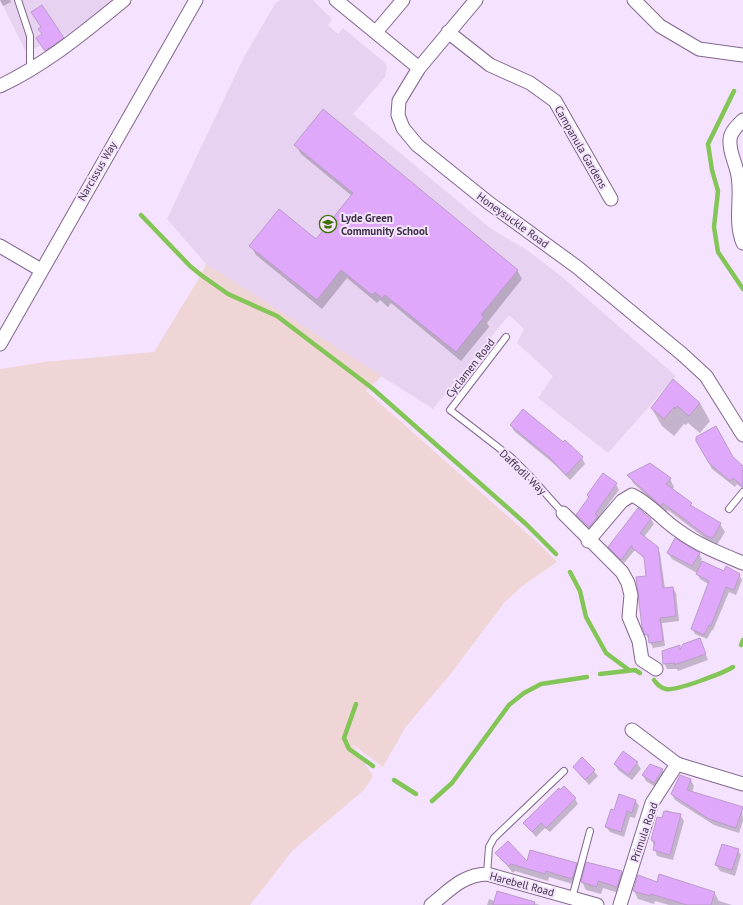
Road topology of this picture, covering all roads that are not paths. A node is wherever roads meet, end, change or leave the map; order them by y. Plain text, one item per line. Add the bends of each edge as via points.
1 (18, 0) edge
2 (124, 0) edge
3 (196, 0) edge
4 (336, 0) edge
5 (403, 0) edge
6 (476, 0) edge
7 (634, 0) edge
8 (376, 32) junction
9 (448, 32) junction
10 (743, 55) edge
11 (419, 68) junction
12 (30, 72) junction
13 (0, 86) edge
14 (743, 120) edge
15 (612, 199) dead end
16 (743, 243) edge
17 (0, 246) edge
18 (41, 270) junction
19 (506, 337) dead end
20 (0, 344) edge
21 (450, 410) joint
22 (743, 435) edge
23 (743, 492) edge
24 (729, 509) dead end
25 (563, 513) joint
26 (588, 541) junction
27 (743, 563) edge
28 (656, 669) dead end
29 (632, 730) dead end
30 (677, 764) junction
31 (564, 771) dead end
32 (743, 784) edge
33 (590, 831) dead end
34 (487, 874) junction
35 (562, 899) edge
36 (431, 905) edge
37 (598, 905) edge
38 (620, 905) edge

1 - 12 lane via 30,36
2 - 12 street via 70,44
3 - 18 street, Narcissus Way
4 - 8 street
5 - 8 street
6 - 9 street, Honeysuckle Road
7 - 10 street via 660,26 699,49
8 - 11 street
9 - 11 street, Honeysuckle Road
9 - 15 street, Campanula Gardens via 490,64 530,83 555,101
11 - 22 street, Honeysuckle Road via 399,101 398,115 403,128 417,145 489,203 577,267 682,354 706,376
12 - 13 street
14 - 16 street via 733,130 730,138 730,153 739,182 738,220
17 - 18 street
18 - 20 street, Narcissus Way
19 - 21 lane, Cyclamen Road
21 - 25 lane, Daffodil Way via 512,458
23 - 24 lane
25 - 26 street, Daffodil Way
26 - 27 street via 622,502 632,495 645,501 678,531 703,546
26 - 28 street, Daffodil Way via 622,572 628,582 631,595 629,617 639,641 642,660
29 - 30 street
30 - 32 street
30 - 38 street, Primula Road via 652,803
31 - 34 lane via 494,838 489,847
33 - 35 lane
34 - 35 street, Harebell Road
34 - 36 street, Harebell Road via 472,875
35 - 37 street, Harebell Road

